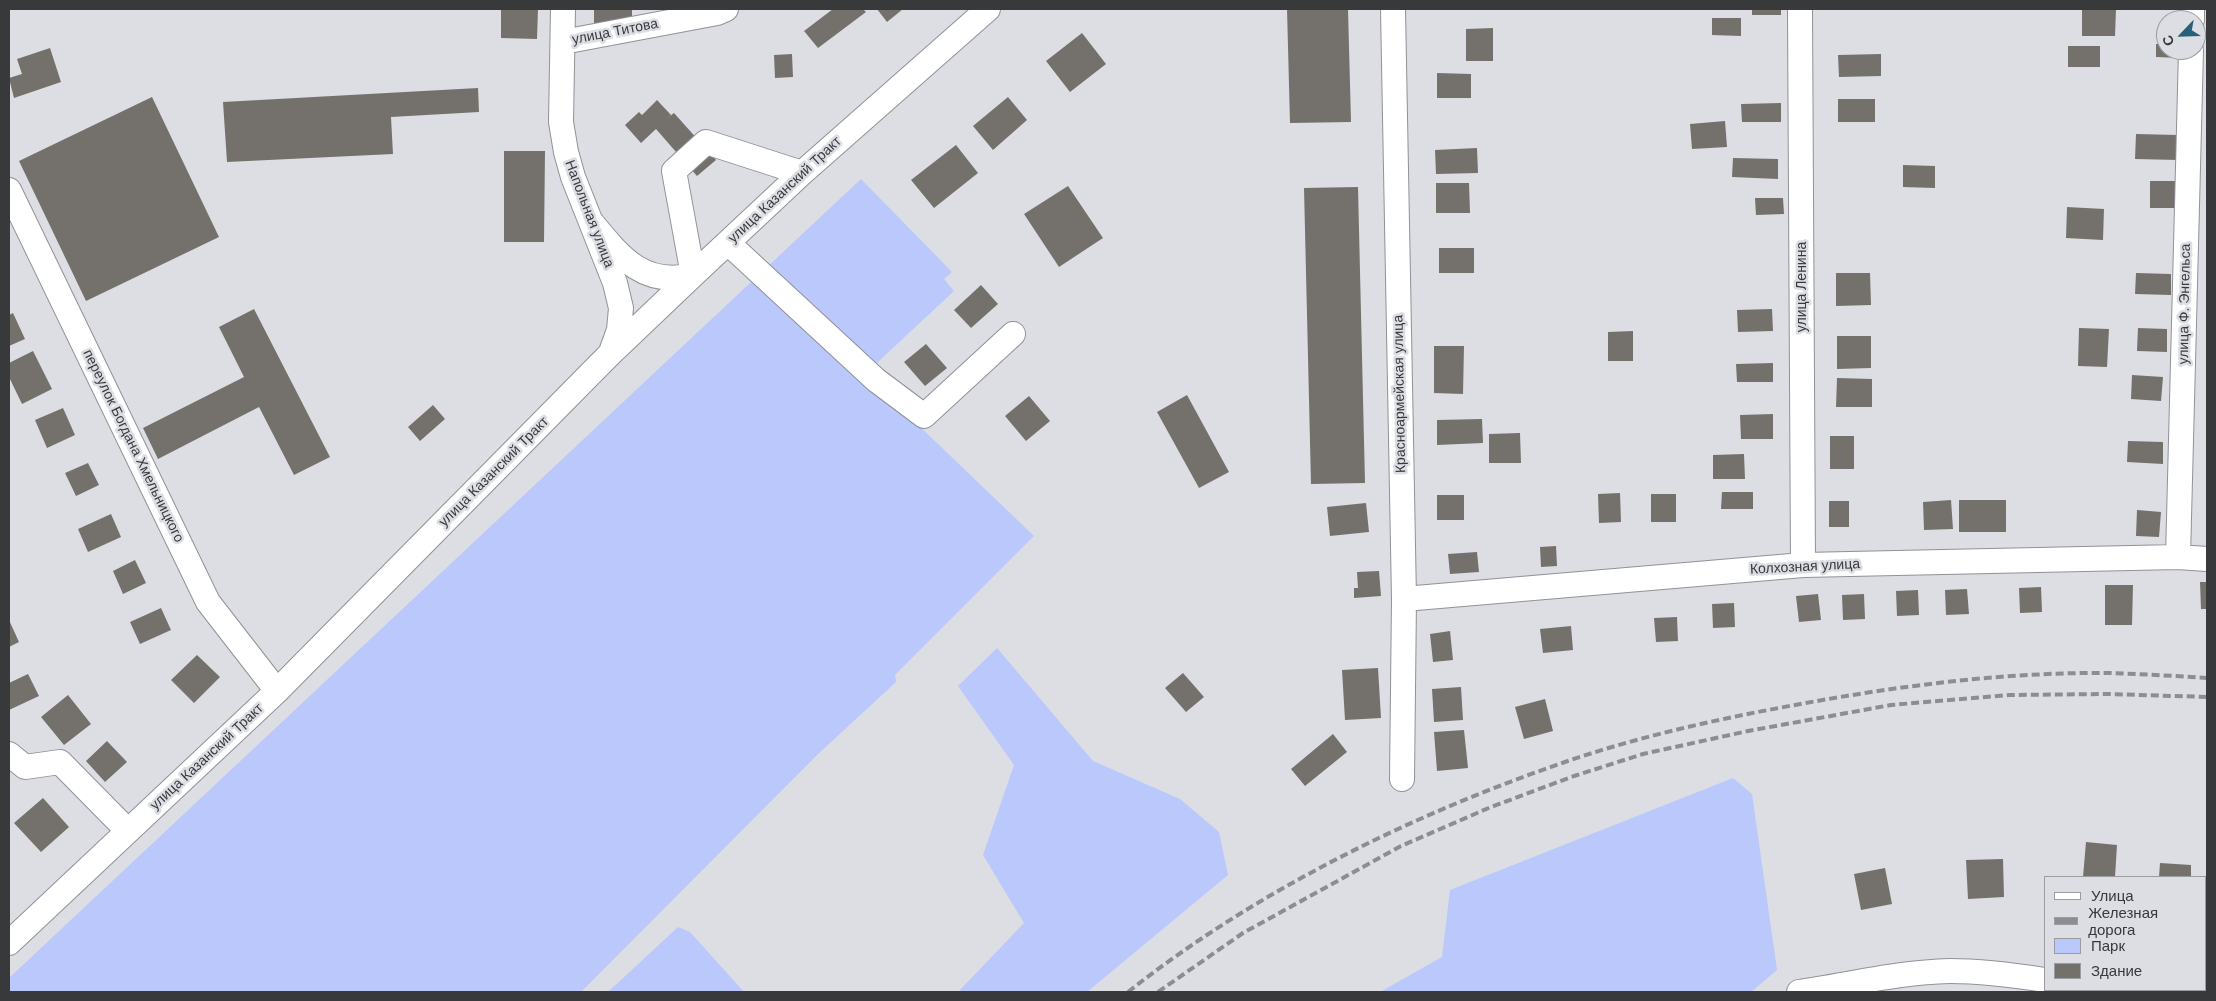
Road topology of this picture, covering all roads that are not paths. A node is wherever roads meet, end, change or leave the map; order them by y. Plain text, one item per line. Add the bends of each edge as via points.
1 (563, 9) edge
2 (726, 9) edge
3 (988, 9) edge
4 (1393, 9) edge
5 (1800, 9) edge
6 (562, 42) junction
7 (2191, 60) edge
8 (802, 173) junction
9 (9, 190) edge
10 (593, 224) junction
11 (728, 243) junction
12 (693, 275) junction
13 (1014, 334) dead end
14 (609, 356) junction
15 (2178, 557) junction
16 (2207, 559) edge
17 (1803, 565) junction
18 (1404, 599) junction
19 (277, 691) junction
20 (9, 754) edge
21 (1402, 779) dead end
22 (128, 832) junction
23 (9, 943) edge
24 (2044, 980) edge
25 (1799, 992) edge

1 - 6 street, Напольная улица
2 - 6 street, улица Титова
3 - 8 street, улица Казанский Тракт
4 - 18 street, Красноармейская улица
5 - 17 street, улица Ленина
6 - 10 street, Напольная улица via 561,122 566,152
7 - 15 street, улица Ф. Энгельса
8 - 11 street, улица Казанский Тракт
8 - 12 street via 706,142 674,170
9 - 19 street, переулок Богдана Хмельницкого via 208,602
10 - 12 street via 618,255 638,270 661,278 678,279
10 - 14 street, Напольная улица via 621,308 619,330
11 - 12 street, улица Казанский Тракт
11 - 13 street via 876,380 924,416
12 - 14 street, улица Казанский Тракт
14 - 19 street, улица Казанский Тракт
15 - 16 street, Колхозная улица
15 - 17 street, Колхозная улица
17 - 18 street, Колхозная улица
18 - 21 street, Красноармейская улица
19 - 22 street, улица Казанский Тракт
20 - 22 street via 26,767 60,762
22 - 23 street, улица Казанский Тракт
24 - 25 street via 1949,971

